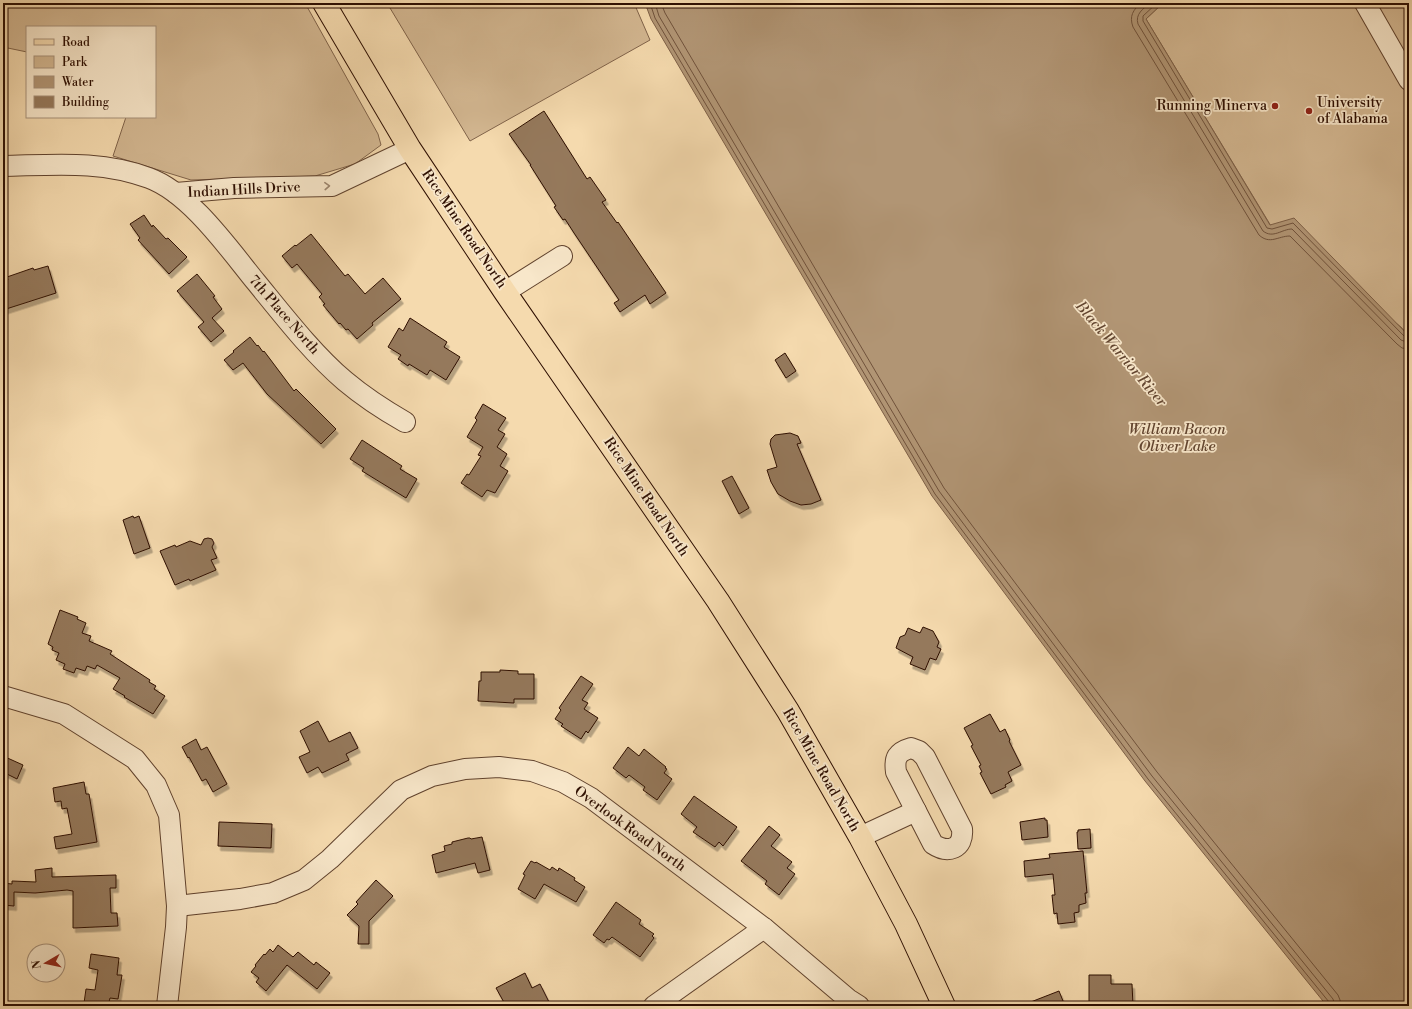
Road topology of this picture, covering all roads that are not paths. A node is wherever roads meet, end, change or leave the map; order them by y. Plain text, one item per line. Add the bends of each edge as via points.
1 (324, 3) edge
2 (1365, 3) edge
3 (1409, 80) edge
4 (410, 149) junction
5 (3, 166) edge
6 (176, 193) junction
7 (562, 256) dead end
8 (505, 292) junction
9 (405, 422) dead end
10 (3, 696) edge
11 (916, 811) junction
12 (860, 837) junction
13 (177, 906) junction
14 (764, 928) junction
15 (167, 1006) edge
16 (654, 1006) edge
17 (860, 1006) edge
18 (944, 1006) edge

1 - 4 main road, Rice Mine Road North
2 - 3 street
6 -> 4 street, Indian Hills Drive via 234,188 332,186
4 - 8 main road, Rice Mine Road North
5 - 6 street, Indian Hills Drive via 86,164 119,168 151,178
6 - 9 street, 7th Place North via 202,218 320,357 345,381 381,409
7 - 8 street
8 - 12 main road, Rice Mine Road North via 718,601 788,711
10 - 13 street via 64,714 135,759 156,785 169,815
11 - 11 street via 933,844 940,849 948,849 955,848 960,843 963,837 962,829 945,796 924,757 911,748 903,750 897,757 895,768
11 - 12 street
12 - 18 main road, Rice Mine Road North via 906,924
13 - 14 street, Overlook Road North via 273,893 304,880 330,859 401,790 432,776 466,768 499,767 532,771 563,782 591,798
13 - 15 street
14 - 16 street
14 - 17 street, Overlook Road North via 842,994

